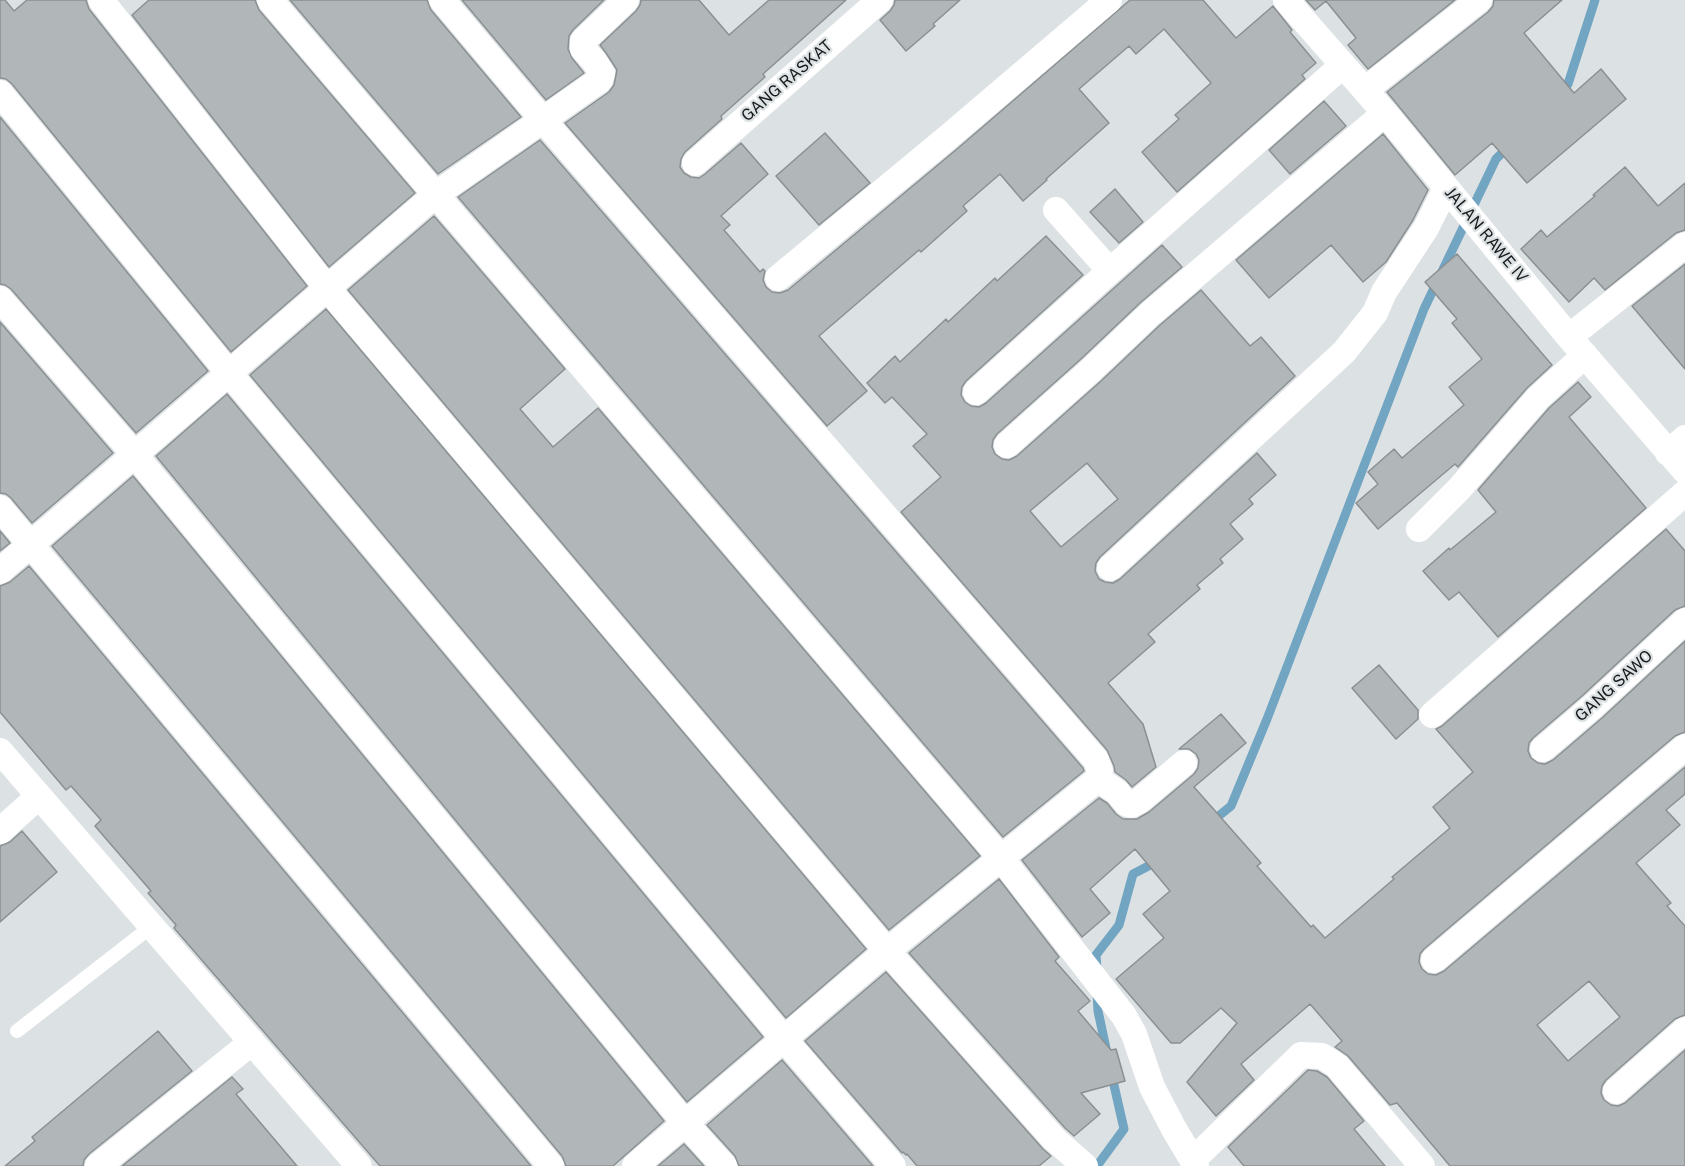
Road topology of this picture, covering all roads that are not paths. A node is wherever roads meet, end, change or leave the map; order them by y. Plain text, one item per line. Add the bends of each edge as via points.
1 (101, 0) edge
2 (270, 0) edge
3 (442, 0) edge
4 (626, 0) edge
5 (880, 0) edge
6 (1109, 0) edge
7 (1286, 0) edge
8 (1479, 0) edge
9 (1343, 65) junction
10 (1365, 90) junction
11 (0, 93) edge
12 (1386, 113) junction
13 (543, 120) junction
14 (695, 163) dead end
15 (435, 195) junction
16 (1453, 196) junction
17 (1056, 210) dead end
18 (1685, 245) edge
19 (1110, 271) junction
20 (778, 278) dead end
21 (327, 288) junction
22 (0, 299) edge
23 (1577, 346) junction
24 (229, 373) junction
25 (976, 393) dead end
26 (1007, 445) dead end
27 (1679, 454) edge
28 (135, 455) junction
29 (1685, 493) edge
30 (0, 508) edge
31 (1419, 529) dead end
32 (30, 545) junction
33 (1110, 568) dead end
34 (0, 571) edge
35 (1685, 621) edge
36 (1432, 716) dead end
37 (1685, 747) edge
38 (1543, 749) dead end
39 (0, 751) edge
40 (1184, 763) dead end
41 (1098, 779) junction
42 (39, 796) junction
43 (0, 831) edge
44 (1001, 858) junction
45 (152, 927) junction
46 (887, 951) junction
47 (1434, 960) dead end
48 (1685, 1030) edge
49 (17, 1031) dead end
50 (784, 1039) junction
51 (252, 1042) junction
52 (1616, 1091) dead end
53 (685, 1123) junction
54 (348, 1162) edge
55 (1081, 1163) edge
56 (1194, 1163) edge
57 (98, 1166) edge
58 (551, 1166) edge
59 (635, 1166) edge
60 (724, 1166) edge
61 (893, 1166) edge
62 (1422, 1166) edge

1 - 21 street
2 - 15 street
3 - 13 street
4 - 13 street via 583,41 583,49 602,73 600,80
5 - 14 street, GANG RASKAT
6 - 20 street
7 - 9 street, JALAN RAWE IV
8 - 10 street
9 - 10 street, JALAN RAWE IV
9 - 19 street
10 - 12 street, JALAN RAWE IV
11 - 24 street
12 - 16 street, JALAN RAWE IV
12 - 26 street via 1150,314
13 - 15 street
13 - 41 street via 1096,760
15 - 21 street
15 - 44 street
16 - 23 street, JALAN RAWE IV
16 - 33 street via 1426,228 1384,292 1376,314 1344,352
17 - 19 street
18 - 23 street
19 - 25 street
21 - 24 street
21 - 46 street
22 - 28 street
23 - 27 street, JALAN RAWE IV
23 - 31 street via 1538,398
24 - 28 street
24 - 50 street
28 - 32 street
28 - 53 street
29 - 36 street
30 - 32 street
32 - 34 street
32 - 58 street
35 - 38 street, GANG SAWO
37 - 47 street
39 - 42 street
40 - 41 street via 1131,805
41 - 44 street
42 - 43 street
42 - 45 street
44 - 46 street
44 - 56 street via 1124,1016 1152,1087
45 - 49 lane
45 - 51 street
46 - 50 street
46 - 55 street via 1047,1131
48 - 52 street
50 - 53 street
50 - 61 street
51 - 54 street
51 - 57 street
53 - 59 street
53 - 60 street
56 - 62 street via 1301,1055 1322,1056 1337,1066

